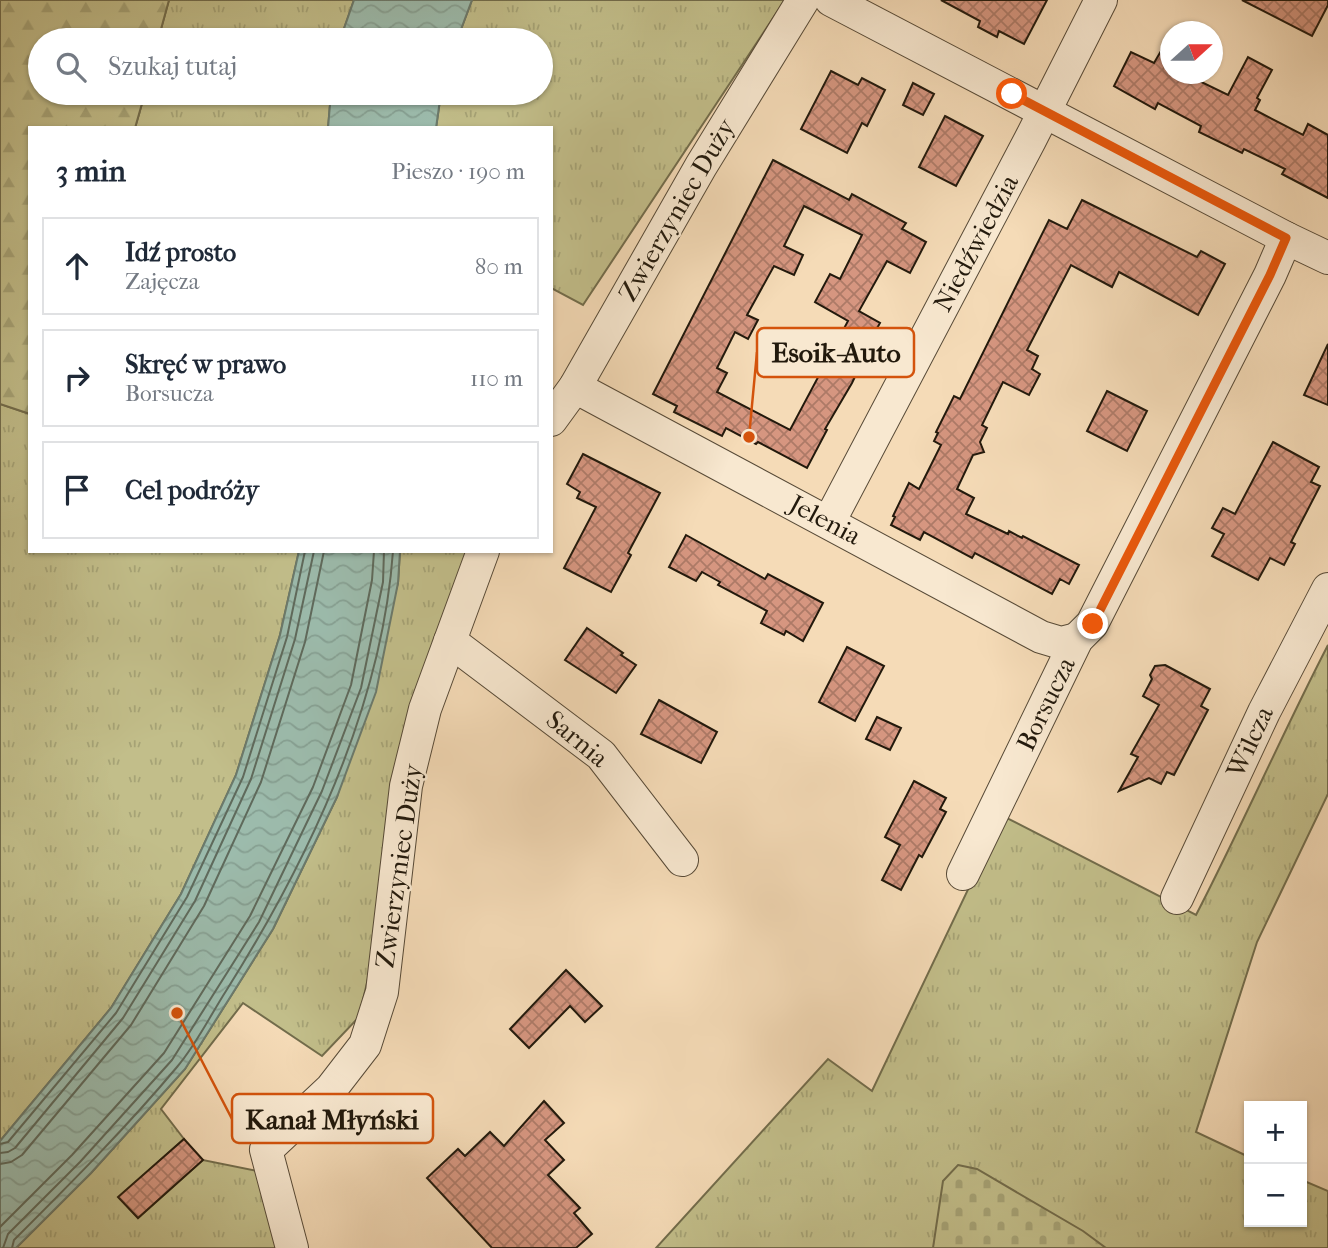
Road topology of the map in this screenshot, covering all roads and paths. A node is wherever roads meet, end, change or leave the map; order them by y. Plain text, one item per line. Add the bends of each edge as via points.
1 (803, 0) edge
2 (831, 0) edge
3 (1101, 0) edge
4 (1045, 111) junction
5 (1286, 238) junction
6 (1328, 258) edge
7 (575, 387) junction
8 (553, 417) edge
9 (830, 522) junction
10 (483, 553) edge
11 (1328, 589) edge
12 (1077, 639) junction
13 (450, 641) junction
14 (682, 860) dead end
15 (963, 874) dead end
16 (1177, 898) dead end
17 (292, 1248) edge

1 - 7 street, Zwierzyniec Duży via 701,166
2 - 4 street
3 - 4 street, Niedźwiedzia
4 - 5 street
4 - 9 street, Niedźwiedzia
5 - 6 street
5 - 12 street, Borsucza via 1093,624
7 - 8 street, Zwierzyniec Duży
7 - 9 street, Jelenia
9 - 12 street, Jelenia via 1041,637 1061,643
10 - 13 street, Zwierzyniec Duży
11 - 16 street, Wilcza
12 - 15 street, Borsucza
13 - 14 street, Sarnia via 601,755
13 - 17 street, Zwierzyniec Duży via 425,709 407,786 382,992 365,1045 331,1088 266,1150

